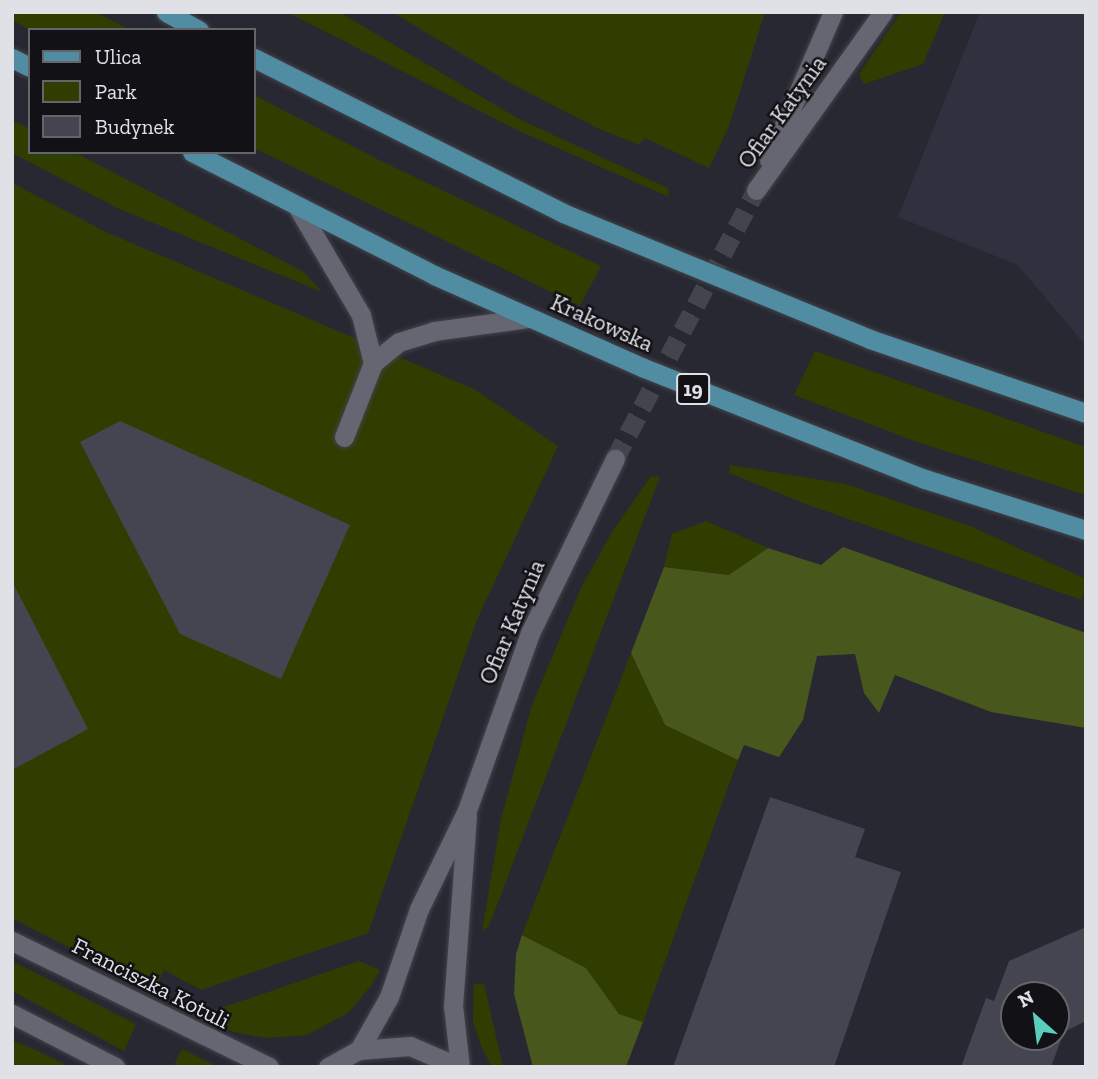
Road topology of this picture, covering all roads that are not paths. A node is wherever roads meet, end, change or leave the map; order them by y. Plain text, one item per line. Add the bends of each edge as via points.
1 (166, 12) edge
2 (833, 12) edge
3 (883, 12) edge
4 (196, 28) edge
5 (12, 58) edge
6 (256, 59) edge
7 (28, 66) edge
8 (196, 154) edge
9 (298, 208) junction
10 (529, 318) junction
11 (373, 363) junction
12 (1086, 413) edge
13 (344, 437) dead end
14 (615, 459) tunnel mouth
15 (1086, 530) edge
16 (467, 810) junction
17 (12, 941) edge
18 (12, 1014) edge
19 (359, 1050) junction
20 (115, 1067) edge
21 (269, 1067) edge
22 (328, 1067) edge
23 (460, 1067) edge

1 - 4 main road
2 - 3 street, Ofiar Katynia via 756,190
5 - 7 main road
6 - 12 main road via 563,214 870,339
8 - 9 main road, Krakowska / 19
9 - 10 main road, Krakowska / 19
9 - 11 street via 361,315
10 - 11 street via 412,337
10 - 15 main road, Krakowska / 19 via 859,454
11 - 13 street
14 - 16 street, Ofiar Katynia via 530,633
16 - 19 street, Ofiar Katynia via 419,909 389,997
16 - 23 street, Ofiar Katynia via 453,1006
17 - 21 street, Franciszka Kotuli
18 - 20 street
19 - 22 street
19 - 23 street via 410,1046

